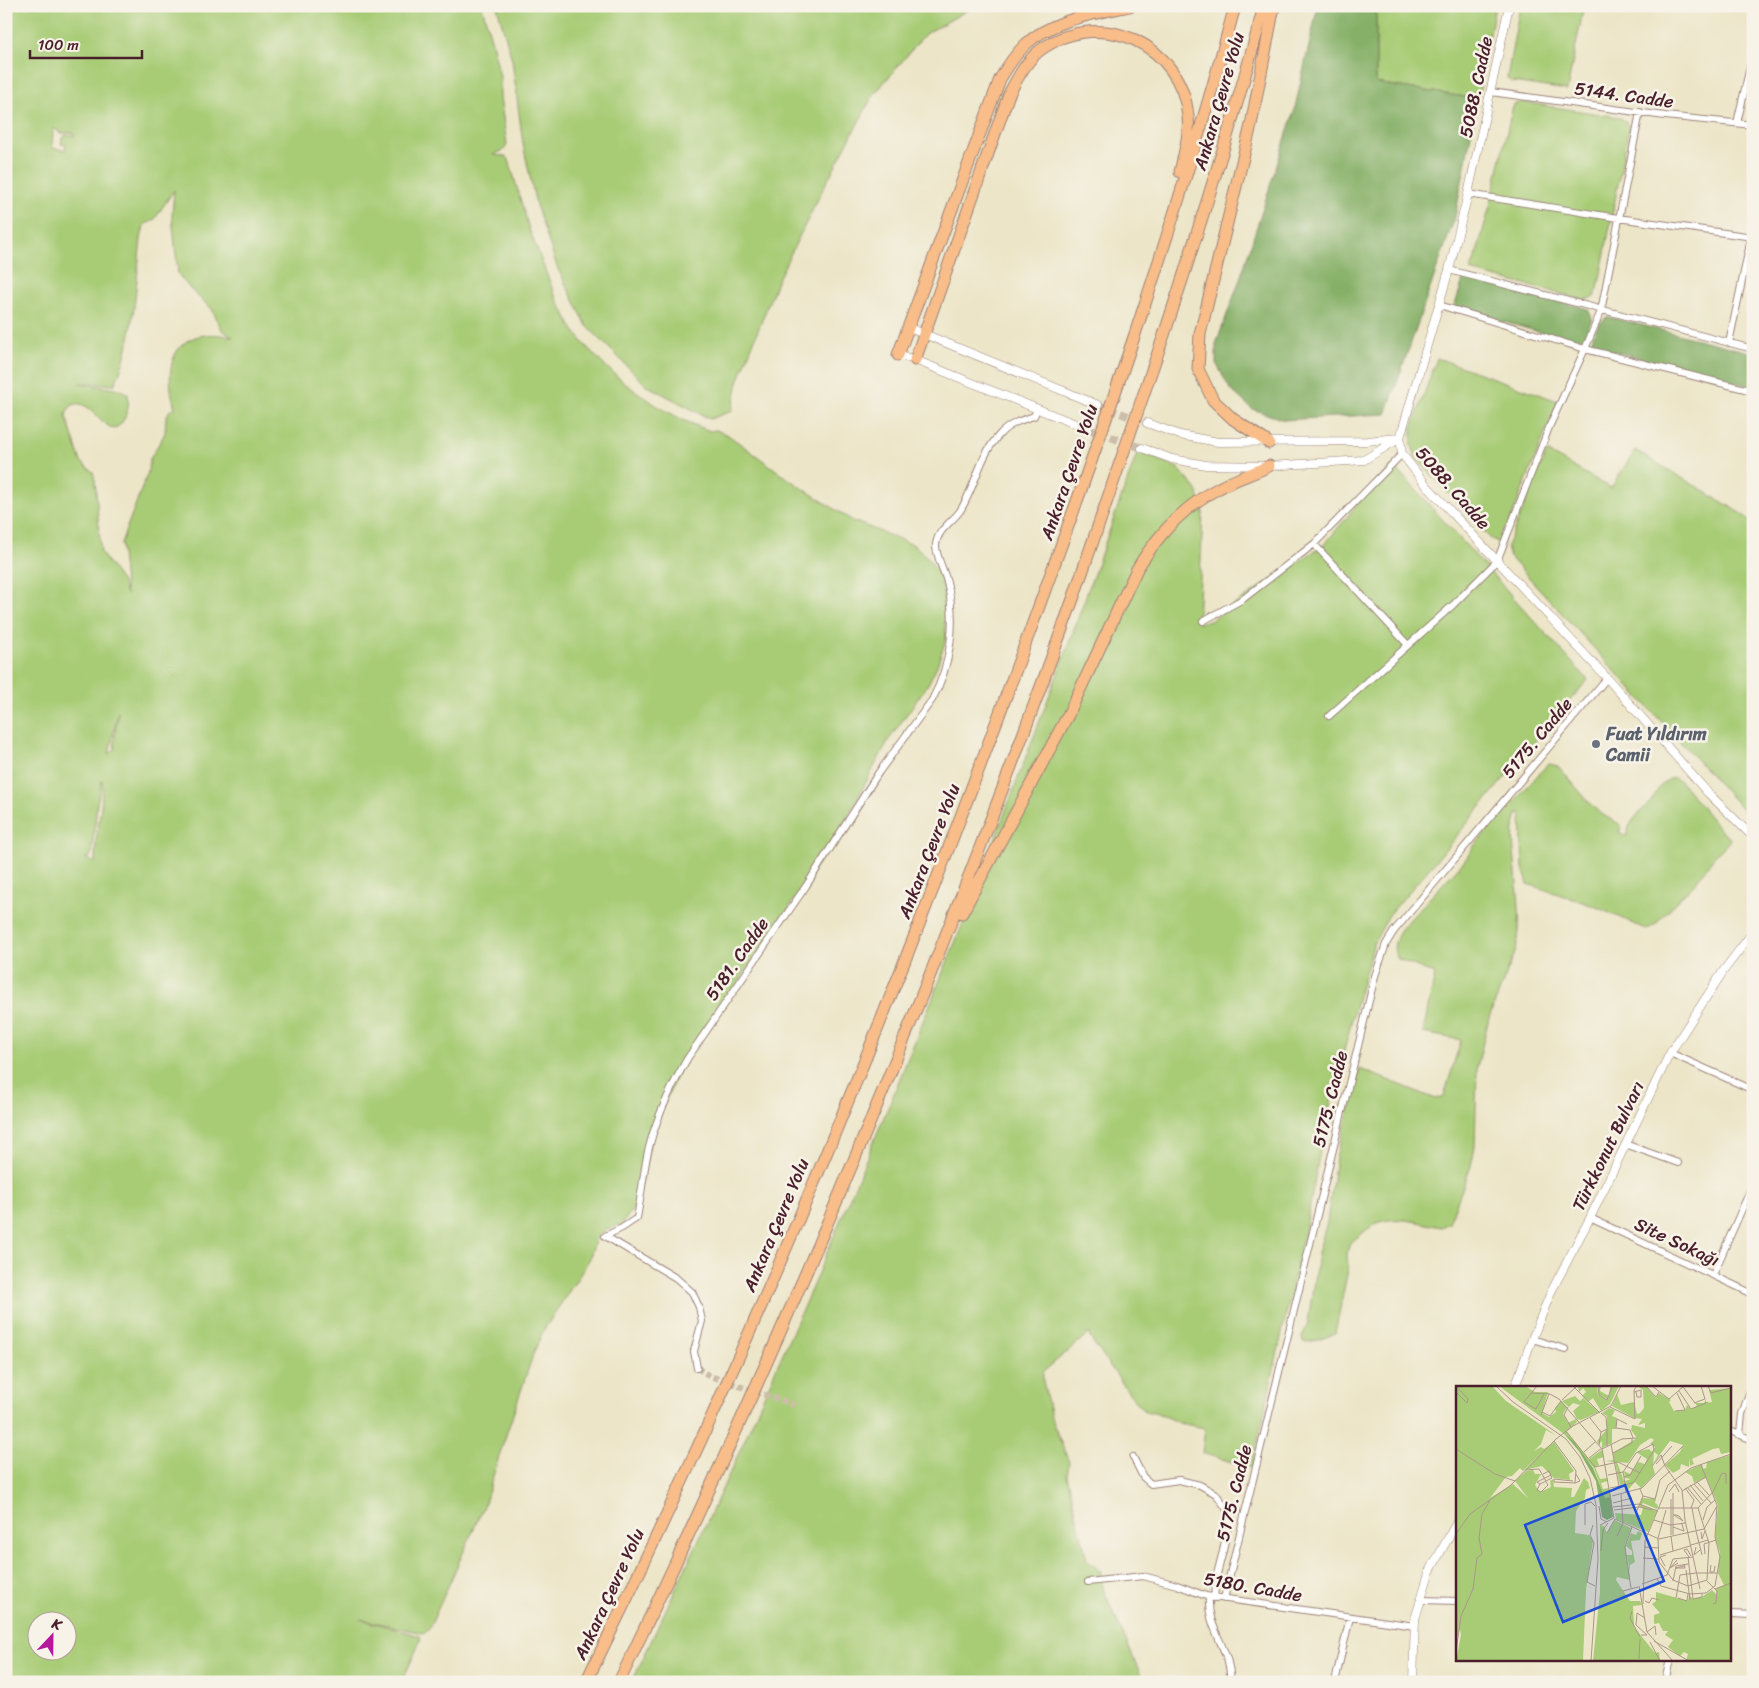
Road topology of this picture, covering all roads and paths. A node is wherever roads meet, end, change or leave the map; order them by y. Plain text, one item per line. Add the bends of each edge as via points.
1 (1130, 6) edge
2 (1235, 6) edge
3 (1264, 6) edge
4 (1274, 6) edge
5 (1509, 6) edge
6 (1753, 54) edge
7 (1491, 92) junction
8 (1640, 112) junction
9 (1737, 123) junction
10 (1753, 125) edge
11 (1468, 194) junction
12 (1618, 218) junction
13 (1753, 229) edge
14 (1752, 237) edge
15 (1165, 242) junction
16 (1450, 270) junction
17 (1439, 305) junction
18 (1601, 310) junction
19 (907, 327) junction
20 (926, 334) junction
21 (1729, 343) junction
22 (1585, 349) junction
23 (1753, 350) edge
24 (898, 355) joint
25 (915, 360) junction
26 (1753, 391) edge
27 (1098, 405) tunnel mouth
28 (1037, 409) junction
29 (1147, 423) tunnel mouth
30 (1088, 429) tunnel mouth
31 (1400, 438) junction
32 (1269, 443) junction
33 (1142, 448) tunnel mouth
34 (1402, 454) junction
35 (1269, 466) junction
36 (1314, 544) junction
37 (1497, 561) junction
38 (1203, 621) dead end
39 (1408, 645) junction
40 (1607, 678) junction
41 (1329, 716) dead end
42 (1753, 837) edge
43 (1753, 932) edge
44 (936, 961) junction
45 (1670, 1053) junction
46 (1753, 1090) edge
47 (1626, 1144) junction
48 (1678, 1163) dead end
49 (1753, 1184) edge
50 (1590, 1218) junction
51 (1713, 1275) junction
52 (1753, 1294) edge
53 (1532, 1339) junction
54 (1565, 1349) dead end
55 (697, 1368) dead end
56 (1753, 1382) edge
57 (1515, 1386) edge
58 (1732, 1432) edge
59 (1740, 1434) junction
60 (1753, 1440) edge
61 (1133, 1457) dead end
62 (1456, 1524) edge
63 (1088, 1582) dead end
64 (1211, 1597) junction
65 (1224, 1599) junction
66 (1421, 1600) junction
67 (1456, 1601) edge
68 (1732, 1614) edge
69 (1753, 1615) edge
70 (1350, 1617) junction
71 (1415, 1626) junction
72 (1670, 1660) edge
73 (586, 1682) edge
74 (619, 1682) edge
75 (1230, 1682) edge
76 (1335, 1682) edge
77 (1413, 1682) edge
78 (1665, 1682) edge

1 - 19 highway via 1090,14 1045,31 1026,44 1011,61 1000,79
2 - 15 highway, Ankara Çevre Yolu
3 - 44 highway, Ankara Çevre Yolu via 1208,200 1125,453 1033,709
4 - 32 highway via 1251,125 1200,334 1198,369 1213,400 1233,419
5 - 7 street, 5088. Cadde
6 - 9 street
7 - 8 street, 5144. Cadde
7 - 11 street, 5088. Cadde
8 - 9 street, 5144. Cadde
8 - 12 street
9 - 10 street, 5144. Cadde
11 - 12 street
11 - 16 street, 5088. Cadde
12 - 14 street
12 - 18 street
13 - 14 street
14 - 21 street
15 - 20 highway via 1187,140 1188,116 1175,75 1150,48 1131,38 1107,31 1087,30 1064,38 1042,49 1024,67 1009,94
15 - 73 highway, Ankara Çevre Yolu via 1062,545 909,952 749,1333
16 - 17 street, 5088. Cadde
16 - 18 street
17 - 22 street
17 - 31 street, 5088. Cadde
18 - 21 street
18 - 22 street
19 - 20 street
19 - 24 highway
20 - 25 highway
20 - 27 street
21 - 23 street
22 - 26 street
22 - 37 street via 1550,425
24 - 25 street
25 - 28 street
28 - 30 street
28 - 55 street, 5181. Cadde via 1034,416 1001,432 988,448 959,513 937,539 936,547 947,581 952,614 948,653 938,689 687,1059 673,1084 647,1156 637,1218 605,1236 676,1278 692,1292 702,1321 694,1351
29 - 32 street via 1180,435 1218,442
31 - 32 street
31 - 34 street, 5088. Cadde
31 - 35 street via 1364,460
33 - 35 street via 1206,466
34 - 36 street
34 - 37 street, 5088. Cadde
35 - 44 highway via 1220,487 1198,501 1148,550 1068,715
36 - 38 street via 1243,599
36 - 39 street
37 - 39 street
37 - 40 street, 5088. Cadde
39 - 41 street
40 - 42 street, 5088. Cadde via 1708,793
40 - 65 street, 5175. Cadde via 1386,944 1375,976
43 - 45 street, Türkkonut Bulvarı
44 - 74 highway, Ankara Çevre Yolu via 756,1386
45 - 46 street
45 - 47 street, Türkkonut Bulvarı
47 - 48 street
47 - 50 street, Türkkonut Bulvarı
49 - 51 street
50 - 51 street, Site Sokağı
50 - 53 street, Türkkonut Bulvarı via 1551,1292
51 - 52 street, Site Sokağı
53 - 54 street
53 - 57 street, Türkkonut Bulvarı
56 - 59 street via 1742,1414
58 - 59 street
59 - 60 street
61 - 64 street via 1150,1484 1179,1480 1200,1485 1216,1494 1226,1508 1229,1520
62 - 66 street via 1429,1573
63 - 64 street, 5180. Cadde via 1143,1576
64 - 65 street, 5180. Cadde
64 - 75 street via 1208,1608 1230,1669
65 - 70 street, 5180. Cadde
66 - 67 street
66 - 71 street
68 - 69 street
70 - 71 street, 5180. Cadde
70 - 76 street
71 - 77 street
72 - 78 street

